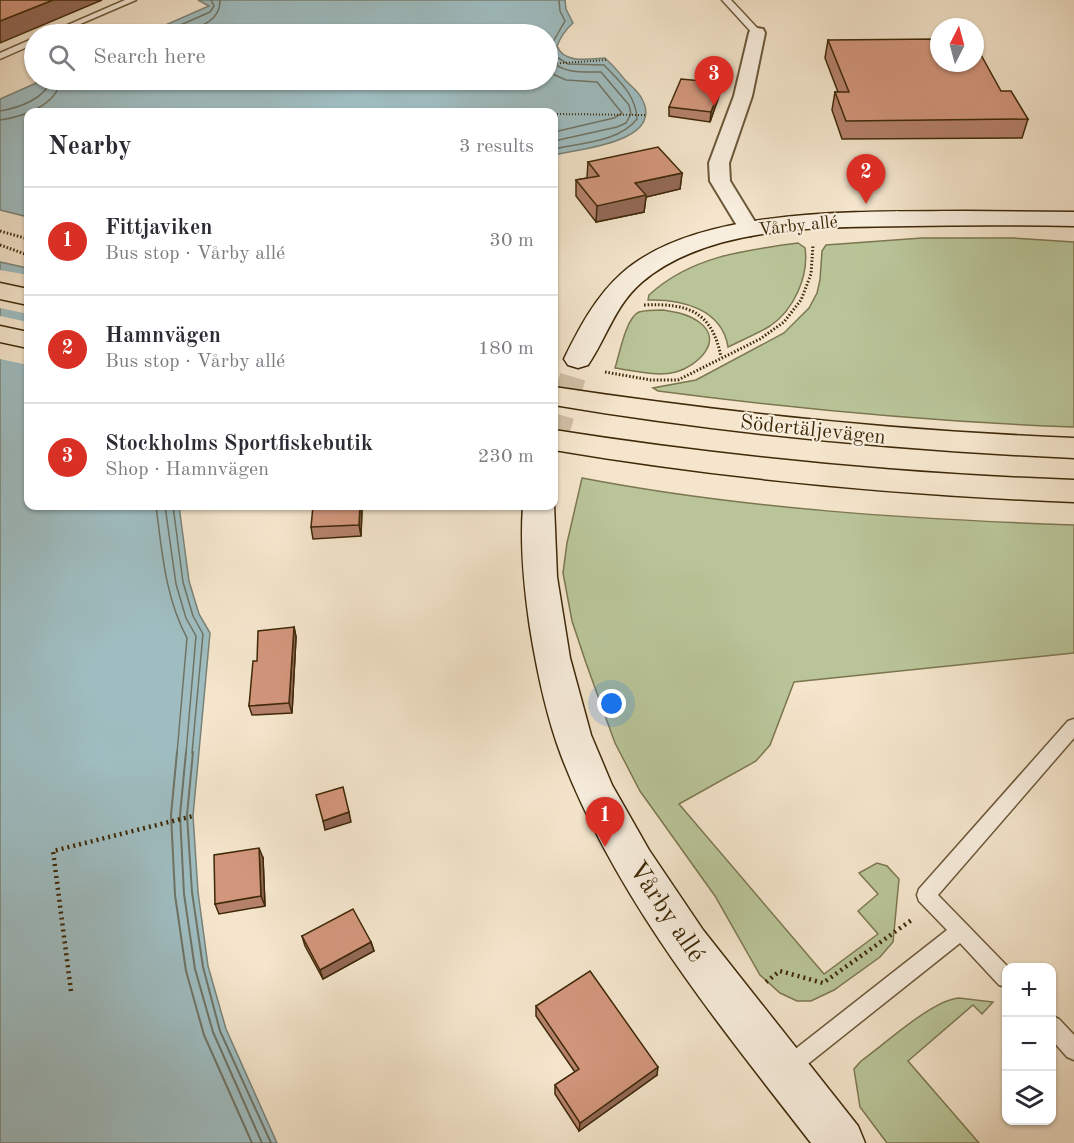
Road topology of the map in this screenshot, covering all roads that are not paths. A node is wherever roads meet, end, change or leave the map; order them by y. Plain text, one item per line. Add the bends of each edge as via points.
1 (132, 0) edge
2 (726, 0) edge
3 (75, 24) edge
4 (757, 33) joint
5 (24, 45) edge
6 (0, 56) edge
7 (1074, 219) edge
8 (749, 230) junction
9 (0, 291) edge
10 (24, 296) edge
11 (0, 334) edge
12 (24, 339) edge
13 (587, 365) tunnel mouth
14 (558, 397) edge
15 (558, 441) edge
16 (1074, 448) edge
17 (1074, 491) edge
18 (538, 510) edge
19 (1074, 726) edge
20 (962, 930) junction
21 (1002, 974) edge
22 (1056, 1030) edge
23 (1074, 1050) edge
24 (783, 1071) junction
25 (841, 1143) edge

1 - 3 lane
2 - 4 lane
4 - 8 street via 743,96 719,163 720,181
5 - 6 lane
7 - 8 street, Vårby allé via 838,221
8 - 13 street, Vårby allé via 674,252 640,271 604,308
9 - 10 highway
11 - 12 highway
14 - 16 highway, Södertäljevägen via 834,433
15 - 17 highway, Södertäljevägen via 828,475
18 - 24 street, Vårby allé via 538,558 550,647 586,772 642,876
19 - 20 lane via 926,895
20 - 21 lane
20 - 24 lane
22 - 23 lane
24 - 25 street, Vårby allé

